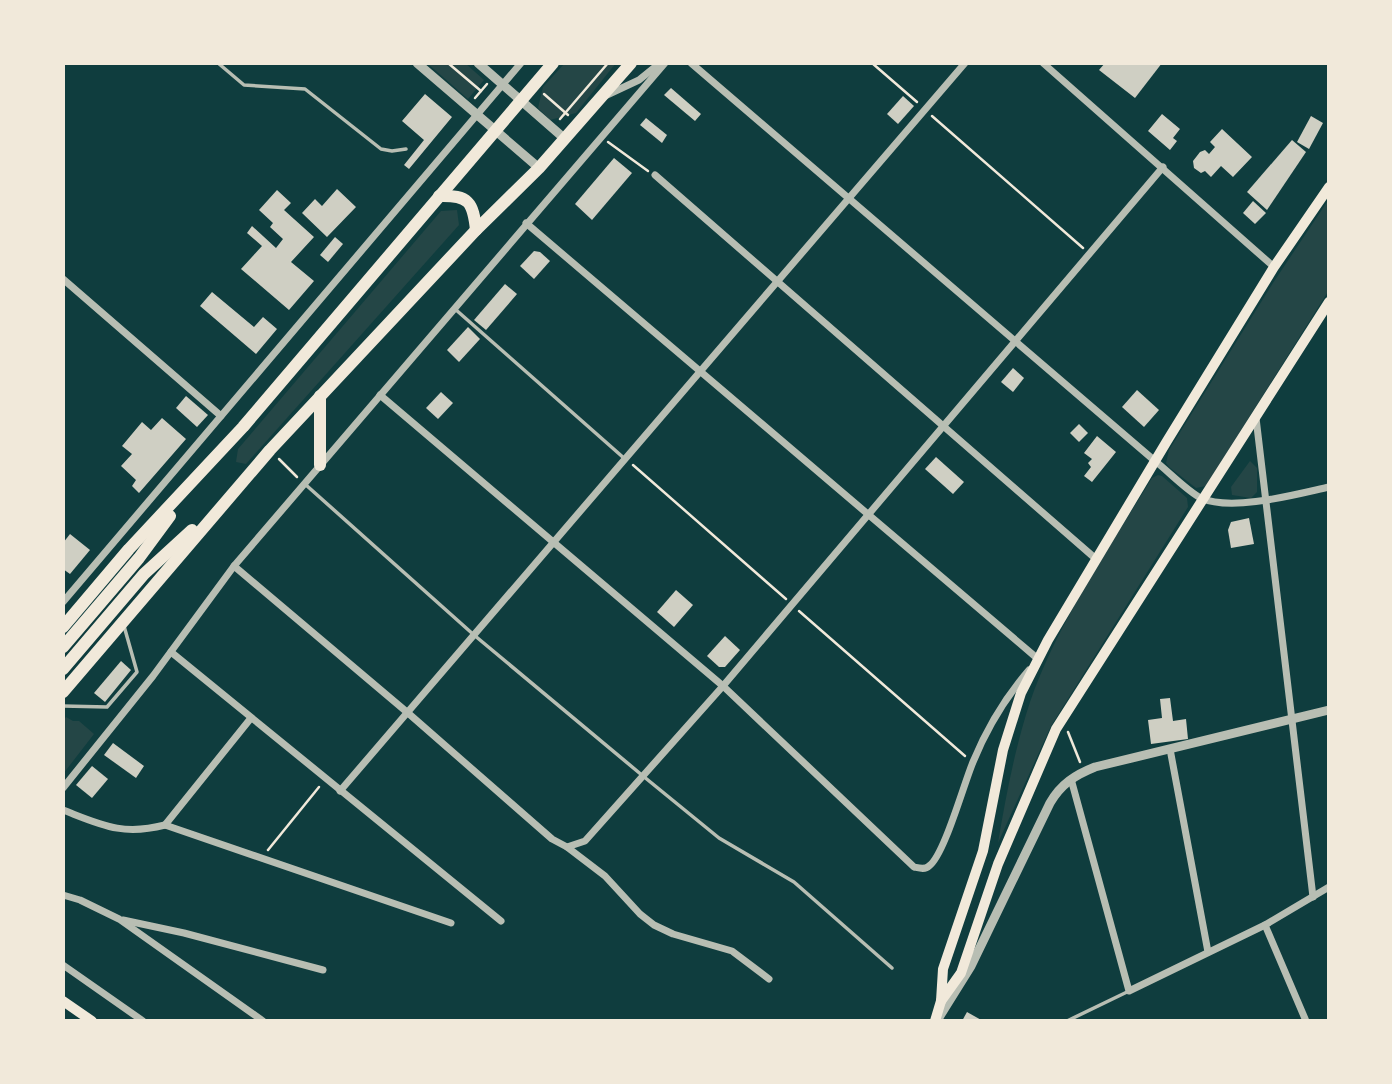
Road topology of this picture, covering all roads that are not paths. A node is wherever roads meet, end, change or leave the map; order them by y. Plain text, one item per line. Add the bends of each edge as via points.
1 (218, 63) edge
2 (417, 63) edge
3 (478, 63) edge
4 (521, 63) edge
5 (553, 63) edge
6 (631, 63) edge
7 (662, 63) edge
8 (691, 63) edge
9 (965, 63) edge
10 (1043, 63) edge
11 (502, 84) junction
12 (603, 97) junction
13 (520, 100) junction
14 (476, 114) junction
15 (496, 131) junction
16 (565, 139) junction
17 (406, 149) dead end
18 (1163, 167) junction
19 (539, 168) junction
20 (654, 175) road end
21 (1329, 187) edge
22 (439, 196) junction
23 (849, 198) junction
24 (526, 223) junction
25 (476, 230) junction
26 (1274, 267) junction
27 (63, 279) edge
28 (777, 282) junction
29 (1329, 302) edge
30 (453, 308) junction
31 (1017, 340) junction
32 (701, 370) junction
33 (380, 395) junction
34 (320, 396) junction
35 (1255, 414) junction
36 (221, 416) junction
37 (944, 427) junction
38 (625, 459) junction
39 (1155, 461) junction
40 (320, 465) junction
41 (206, 468) junction
42 (305, 484) junction
43 (1329, 487) edge
44 (1202, 498) junction
45 (226, 499) junction
46 (1265, 501) junction
47 (869, 514) junction
48 (554, 542) junction
49 (1096, 559) junction
50 (234, 566) junction
51 (63, 602) edge
52 (123, 623) junction
53 (63, 627) edge
54 (474, 635) junction
55 (63, 647) edge
56 (170, 652) junction
57 (1038, 659) junction
58 (63, 669) edge
59 (723, 686) junction
60 (63, 692) edge
61 (63, 706) edge
62 (1329, 710) edge
63 (408, 713) junction
64 (251, 718) junction
65 (1291, 719) junction
66 (1170, 749) junction
67 (643, 776) junction
68 (1071, 779) junction
69 (63, 788) edge
70 (340, 791) junction
71 (63, 810) edge
72 (165, 825) junction
73 (567, 847) junction
74 (1329, 887) edge
75 (63, 895) edge
76 (1313, 897) junction
77 (119, 919) junction
78 (500, 921) dead end
79 (451, 923) dead end
80 (1265, 925) junction
81 (1208, 953) junction
82 (63, 965) edge
83 (892, 968) dead end
84 (323, 970) dead end
85 (769, 979) dead end
86 (1129, 991) junction
87 (63, 1001) edge
88 (941, 1001) junction
89 (92, 1021) edge
90 (143, 1021) edge
91 (263, 1021) edge
92 (936, 1021) edge
93 (1067, 1021) edge
94 (1306, 1021) edge

1 - 17 lane via 244,85 305,89 381,149
2 - 14 street
3 - 11 street
4 - 11 street
5 - 13 main road
6 - 12 main road
7 - 12 street
7 - 24 street
8 - 23 street
9 - 23 street
10 - 18 street
11 - 13 street
11 - 14 street
12 - 16 main road
13 - 15 main road
13 - 16 street
14 - 15 street
14 - 36 street
15 - 19 street
15 - 22 main road
16 - 19 main road
18 - 26 street
18 - 31 street
19 - 25 main road
20 - 28 street
21 - 26 main road
22 - 25 main road via 465,199 474,213
22 - 41 main road
23 - 28 street
23 - 31 street
24 - 30 street
24 - 32 street
25 - 34 main road
26 - 39 main road
27 - 36 street
28 - 32 street
28 - 37 street
29 - 35 main road
30 - 33 street
30 - 38 lane
31 - 37 street
31 - 39 street
32 - 38 street
32 - 47 street
33 - 40 street
33 - 48 street
34 - 40 main road
34 - 45 main road
35 - 44 main road
35 - 46 street
36 - 51 street
37 - 47 street
37 - 49 street
38 - 48 street
39 - 44 street
39 - 49 main road
40 - 42 street
41 - 53 main road
41 - 55 main road via 139,558
42 - 50 street
42 - 54 lane
43 - 46 street
44 - 46 street via 1229,503
44 - 88 main road via 1062,718 998,864 961,973
45 - 52 main road
45 - 58 main road via 144,574
46 - 65 street
47 - 57 street
47 - 59 street
48 - 54 street
48 - 59 street
49 - 57 main road
50 - 56 street
50 - 63 street
52 - 60 main road
52 - 61 lane via 137,672 107,707
54 - 63 street
54 - 67 lane
56 - 64 street
56 - 69 street
57 - 59 street via 993,719 940,850 930,866 922,869 908,863
57 - 88 main road via 1021,693 1003,750 983,851 943,969
59 - 67 street
62 - 65 street
63 - 70 street
63 - 73 street via 552,839
64 - 70 street
64 - 72 street
65 - 66 street
65 - 76 street
66 - 68 street
66 - 81 street
67 - 73 street via 585,841
67 - 83 lane via 719,838 794,882
68 - 86 street
68 - 92 street via 1050,803 971,966
70 - 78 street
71 - 72 street via 115,829
72 - 79 street
73 - 85 street via 606,876 654,925 732,951
74 - 76 street
75 - 77 street
76 - 80 street
77 - 84 street
77 - 91 street
80 - 81 street
80 - 94 street
81 - 86 street
82 - 90 street
86 - 93 lane
87 - 89 main road
88 - 92 main road

